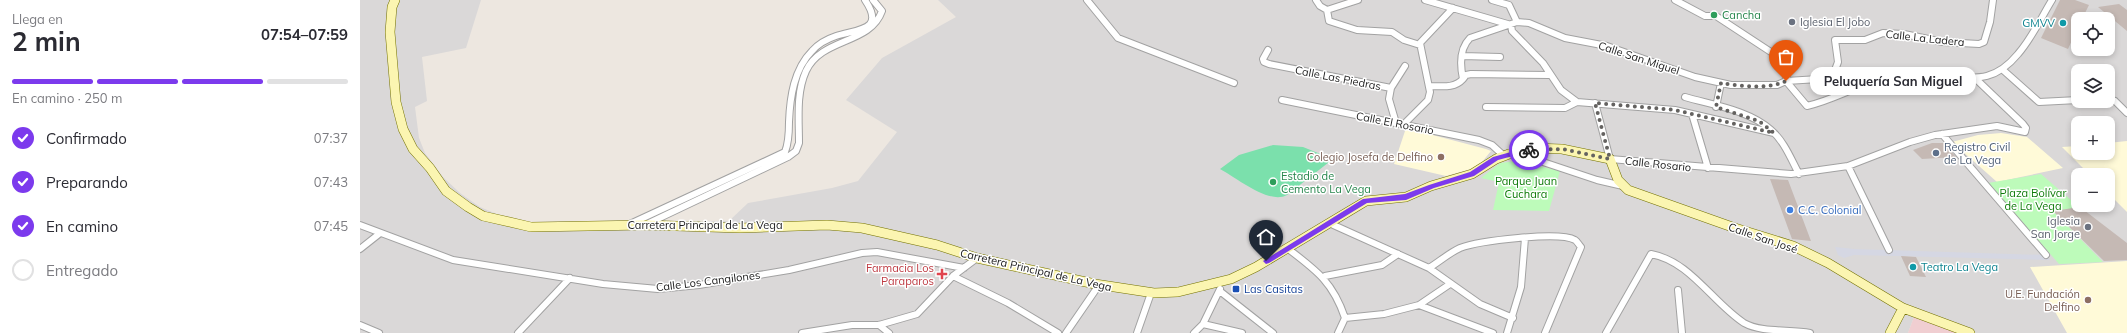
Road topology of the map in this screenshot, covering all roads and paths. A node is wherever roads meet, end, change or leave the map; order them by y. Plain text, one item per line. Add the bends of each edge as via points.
1 (395, 0) edge
2 (865, 0) edge
3 (873, 0) edge
4 (1087, 0) edge
5 (1316, 0) edge
6 (1358, 0) edge
7 (1425, 0) edge
8 (1492, 0) edge
9 (1675, 0) edge
10 (1993, 0) edge
11 (2052, 0) edge
12 (1453, 8) junction
13 (1327, 10) junction
14 (1517, 22) junction
15 (1511, 26) junction
16 (1420, 45) junction
17 (1268, 50) dead end
18 (1462, 56) junction
19 (1500, 57) dead end
20 (1404, 66) dead end
21 (2003, 70) junction
22 (1550, 76) junction
23 (1463, 79) junction
24 (1977, 80) junction
25 (1786, 81) junction
26 (1234, 83) dead end
27 (1721, 83) junction
28 (1429, 86) junction
29 (1391, 88) junction
30 (1685, 97) dead end
31 (1282, 100) dead end
32 (2071, 100) edge
33 (1577, 102) junction
34 (2115, 102) edge
35 (1595, 103) junction
36 (1486, 107) dead end
37 (1716, 107) junction
38 (2127, 113) edge
39 (1692, 114) junction
40 (1396, 123) junction
41 (1404, 124) junction
42 (1774, 133) junction
43 (1942, 134) junction
44 (1520, 152) junction
45 (1504, 156) junction
46 (1610, 159) junction
47 (1848, 166) junction
48 (1708, 168) junction
49 (1799, 174) junction
50 (1623, 186) junction
51 (1329, 223) junction
52 (628, 225) junction
53 (645, 225) junction
54 (361, 227) edge
55 (379, 234) junction
56 (1525, 238) junction
57 (1287, 248) junction
58 (360, 249) edge
59 (1889, 250) dead end
60 (1398, 254) junction
61 (2046, 255) dead end
62 (977, 258) junction
63 (964, 268) junction
64 (1429, 268) junction
65 (953, 276) junction
66 (1325, 276) junction
67 (570, 278) junction
68 (1450, 284) junction
69 (1099, 285) junction
70 (1220, 287) junction
71 (1678, 290) dead end
72 (1151, 293) junction
73 (1419, 305) junction
74 (1903, 308) junction
75 (1345, 318) junction
76 (1513, 318) junction
77 (1202, 324) junction
78 (360, 325) edge
79 (880, 325) junction
80 (1208, 330) edge
81 (379, 333) edge
82 (518, 333) edge
83 (802, 333) edge
84 (889, 333) edge
85 (1058, 333) edge
86 (1066, 333) edge
87 (1137, 333) edge
88 (1194, 333) edge
89 (1242, 333) edge
90 (1273, 333) edge
91 (1338, 333) edge
92 (1493, 333) edge
93 (1507, 333) edge
94 (1545, 333) edge
95 (1606, 333) edge
96 (1682, 333) edge
97 (1810, 333) edge
98 (1890, 333) edge
99 (1970, 333) edge

1 - 52 street, Carretera Principal de La Vega via 390,32 396,102 403,129 413,149 446,191 484,216 508,223 531,227
2 - 52 street via 872,11 870,26 822,43 804,60 794,83 788,145 785,152
3 - 53 street via 882,11 880,21 875,27 831,46 811,62 801,85 796,151
4 - 26 street via 1118,38
5 - 13 street
6 - 13 street
7 - 12 street
8 - 14 street via 1506,2 1511,6
9 - 25 street via 1705,16 1716,16 1780,58 1788,67
10 - 25 street, Calle La Ladera via 1984,42 1979,44 1942,42 1904,34 1883,33 1865,40 1835,40 1838,62 1835,70 1819,79
11 - 21 street via 2023,50
12 - 15 street
12 - 16 street via 1423,38
13 - 16 street via 1329,21 1334,24 1357,30 1392,32 1404,40
14 - 15 street
14 - 27 street, Calle San Miguel via 1529,23 1565,38 1607,46 1695,77
15 - 18 street via 1470,38 1465,42
15 - 22 street via 1512,31 1543,63
16 - 28 street
17 - 29 street, Calle Las Piedras via 1263,59 1269,64
18 - 19 street
18 - 23 street
20 - 29 street
21 - 24 street
21 - 32 street via 2039,102
22 - 23 street via 1471,74
22 - 33 street via 1567,98
23 - 28 street via 1455,86
24 - 25 street via 1942,76 1890,77 1806,106
24 - 43 street, Calle Rosario via 2023,124 2025,132 1997,126
25 - 27 street, Calle San Miguel via 1776,85 1753,86
27 - 37 street
28 - 41 street via 1428,100
29 - 40 street, Calle Las Piedras via 1389,99
30 - 37 street
31 - 40 street, Calle El Rosario
33 - 35 street
33 - 36 street via 1564,108
34 - 38 street
35 - 39 street via 1657,107
35 - 46 street
37 - 42 street via 1759,121
39 - 42 street
39 - 48 street
40 - 41 street, Calle El Rosario
41 - 45 street, Calle El Rosario via 1479,140 1492,145
42 - 49 street
43 - 47 street, Calle Rosario via 1910,142
43 - 61 street
44 - 45 street, Calle Rosario
44 - 46 street, Calle Rosario via 1534,148 1562,149
44 - 50 street via 1597,180
45 - 51 street, Calle Rosario via 1472,174 1431,186 1406,197 1366,201
46 - 48 street, Calle Rosario
46 - 50 street
47 - 49 street, Calle Rosario
47 - 59 street
48 - 49 street, Calle Rosario
50 - 74 street, Calle San José via 1639,195 1793,246 1828,263
51 - 57 street, Calle Rosario
51 - 60 street
52 - 53 street, Carretera Principal de La Vega
53 - 62 street, Carretera Principal de La Vega via 740,228 828,225 862,228 937,245
54 - 55 street, Calle Los Cangilones
55 - 58 street
55 - 67 street, Calle Los Cangilones via 453,260
56 - 64 street via 1461,248
56 - 76 street via 1526,264
56 - 94 street via 1563,238 1575,240 1581,247
57 - 66 street
57 - 70 street, Calle Rosario
60 - 64 street
60 - 66 street via 1382,265
62 - 63 street
62 - 69 street, Carretera Principal de La Vega
63 - 65 street
63 - 67 street, Calle Los Cangilones via 877,252 862,253 789,270 658,289
64 - 68 street
65 - 79 street via 917,314
65 - 85 street via 1008,303
66 - 75 street via 1339,298
67 - 82 street
68 - 73 street
68 - 76 street via 1480,304
69 - 72 street, Carretera Principal de La Vega
69 - 86 street
70 - 72 street, Carretera Principal de La Vega
70 - 77 street
70 - 90 street
71 - 96 street
72 - 87 street
73 - 75 street via 1384,314
73 - 92 street
74 - 98 street
74 - 99 street, Calle San José
75 - 91 street
76 - 93 street
77 - 80 street
77 - 88 street
78 - 81 street
79 - 83 street via 852,325
79 - 84 street
80 - 89 street
95 - 97 street via 1651,254 1666,257 1746,324 1757,330

